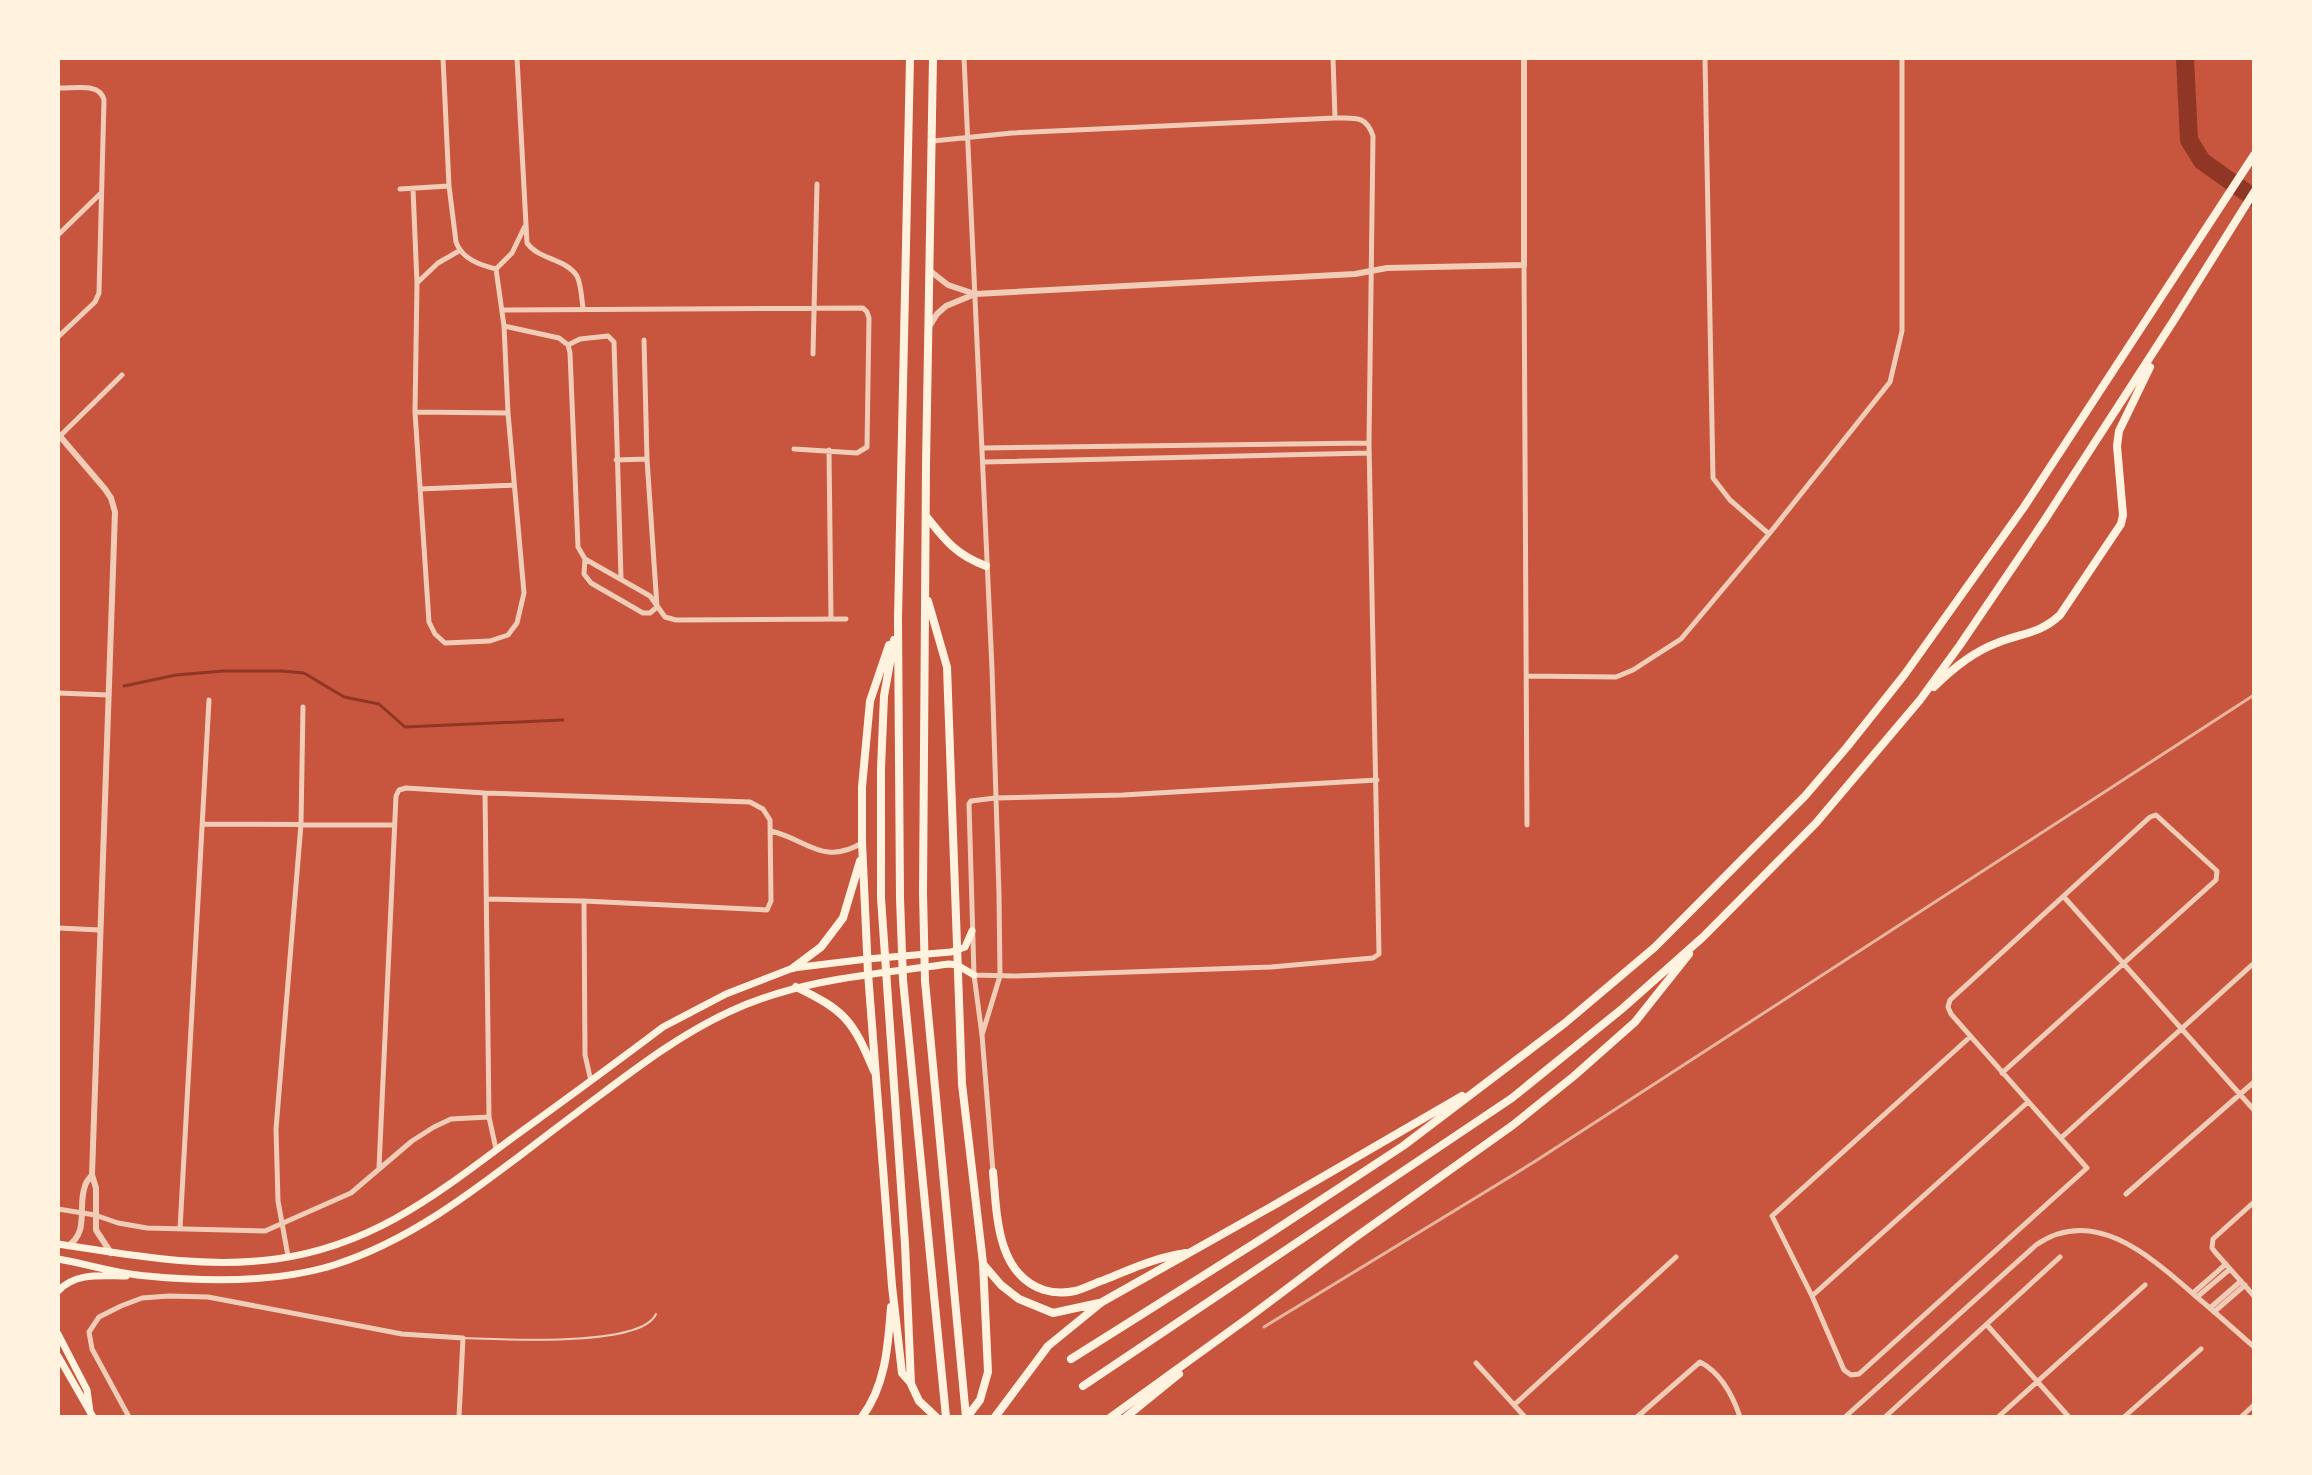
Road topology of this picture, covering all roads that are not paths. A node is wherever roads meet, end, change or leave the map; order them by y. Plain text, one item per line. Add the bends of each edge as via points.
1 (443, 58) edge
2 (517, 58) edge
3 (910, 58) edge
4 (933, 58) edge
5 (964, 58) edge
6 (1333, 58) edge
7 (1524, 58) edge
8 (1705, 58) edge
9 (1902, 58) edge
10 (58, 88) edge
11 (1335, 118) junction
12 (966, 138) junction
13 (933, 141) junction
14 (2254, 155) edge
15 (817, 184) dead end
16 (449, 186) junction
17 (400, 189) dead end
18 (413, 189) junction
19 (2254, 192) edge
20 (100, 194) junction
21 (525, 226) junction
22 (58, 235) edge
23 (459, 251) junction
24 (1524, 265) junction
25 (496, 269) junction
26 (929, 270) junction
27 (1373, 270) junction
28 (417, 283) junction
29 (975, 294) junction
30 (583, 309) junction
31 (813, 309) junction
32 (503, 310) junction
33 (2174, 320) junction
34 (504, 326) junction
35 (929, 327) junction
36 (58, 337) edge
37 (644, 340) dead end
38 (568, 345) junction
39 (813, 354) dead end
40 (122, 375) dead end
41 (415, 412) junction
42 (508, 413) junction
43 (58, 436) edge
44 (1369, 443) junction
45 (982, 448) junction
46 (794, 449) dead end
47 (829, 450) junction
48 (1369, 453) junction
49 (647, 459) junction
50 (616, 460) junction
51 (983, 462) junction
52 (514, 485) junction
53 (420, 489) junction
54 (926, 516) junction
55 (1769, 534) junction
56 (585, 559) junction
57 (986, 566) junction
58 (621, 579) junction
59 (925, 588) junction
60 (657, 607) junction
61 (831, 619) junction
62 (846, 619) dead end
63 (898, 619) junction
64 (1526, 676) junction
65 (58, 693) edge
66 (109, 695) junction
67 (209, 700) dead end
68 (1920, 700) junction
69 (303, 707) dead end
70 (1377, 780) junction
71 (485, 793) junction
72 (995, 798) junction
73 (204, 824) junction
74 (301, 824) junction
75 (395, 825) junction
76 (1527, 825) dead end
77 (771, 831) junction
78 (863, 847) junction
79 (2064, 897) junction
80 (488, 899) junction
81 (584, 901) junction
82 (58, 928) edge
83 (100, 930) junction
84 (972, 931) junction
85 (1703, 937) junction
86 (867, 959) junction
87 (2122, 963) junction
88 (2254, 963) edge
89 (793, 968) junction
90 (868, 973) junction
91 (974, 975) junction
92 (1000, 976) junction
93 (796, 987) junction
94 (976, 990) junction
95 (994, 996) junction
96 (2182, 1029) junction
97 (982, 1035) junction
98 (1970, 1037) junction
99 (2002, 1073) junction
100 (1494, 1077) junction
101 (878, 1079) junction
102 (591, 1081) junction
103 (2254, 1082) edge
104 (2240, 1094) junction
105 (2028, 1102) junction
106 (2254, 1110) edge
107 (489, 1117) junction
108 (2061, 1138) junction
109 (496, 1150) junction
110 (379, 1168) junction
111 (993, 1172) joint
112 (92, 1175) junction
113 (2126, 1194) dead end
114 (2254, 1202) edge
115 (58, 1209) edge
116 (82, 1213) junction
117 (95, 1215) junction
118 (281, 1224) junction
119 (180, 1229) junction
120 (58, 1244) edge
121 (68, 1246) junction
122 (1194, 1251) junction
123 (111, 1253) junction
124 (288, 1257) junction
125 (1676, 1257) dead end
126 (2060, 1257) dead end
127 (59, 1261) edge
128 (983, 1263) junction
129 (2228, 1266) junction
130 (145, 1276) junction
131 (2243, 1283) junction
132 (2145, 1285) dead end
133 (892, 1286) junction
134 (58, 1291) edge
135 (2195, 1295) junction
136 (1812, 1296) junction
137 (2254, 1296) edge
138 (1102, 1302) junction
139 (2212, 1310) junction
140 (656, 1314) dead end
141 (1248, 1318) junction
142 (1987, 1325) junction
143 (58, 1334) edge
144 (463, 1338) junction
145 (2254, 1347) edge
146 (2201, 1349) dead end
147 (58, 1356) edge
148 (1071, 1359) dead end
149 (1476, 1363) dead end
150 (61, 1366) edge
151 (2038, 1382) junction
152 (911, 1384) junction
153 (1083, 1386) dead end
154 (1514, 1405) junction
155 (2254, 1405) edge
156 (92, 1415) edge
157 (129, 1417) edge
158 (459, 1417) edge
159 (862, 1417) edge
160 (936, 1417) edge
161 (946, 1417) edge
162 (967, 1417) edge
163 (995, 1417) edge
164 (1111, 1417) edge
165 (1126, 1417) edge
166 (1525, 1417) edge
167 (1637, 1417) edge
168 (1740, 1417) edge
169 (1845, 1417) edge
170 (1885, 1417) edge
171 (1998, 1417) edge
172 (2069, 1417) edge
173 (2124, 1417) edge
174 (2241, 1417) edge

1 - 16 street
2 - 21 street
3 - 63 highway
4 - 13 highway
5 - 12 street
6 - 11 street
7 - 24 street
8 - 55 street via 1713,478
9 - 55 street via 1898,356 1890,382
10 - 20 street via 93,88 103,94
11 - 12 street
11 - 27 street via 1360,118 1370,125 1373,136
12 - 13 street
12 - 29 street
13 - 26 highway
14 - 100 highway via 2024,507 1847,747 1655,947
15 - 31 street
16 - 18 street
16 - 23 street
17 - 18 street
18 - 28 street
19 - 33 highway
20 - 22 street
20 - 36 street via 99,293
21 - 25 street via 512,253
21 - 30 street via 533,251 563,263 577,277
23 - 25 street
23 - 28 street
24 - 27 street
24 - 64 street
25 - 32 street
26 - 29 street via 948,285
26 - 35 highway
27 - 29 street
27 - 44 street
28 - 41 street
29 - 35 street via 946,306
29 - 45 street
30 - 31 street
30 - 32 street
31 - 39 street
31 - 47 street via 863,308 869,318 867,447 857,453
32 - 34 street
33 - 68 highway
33 - 68 highway via 2119,431 2123,515 2115,535 2051,624 1981,650
34 - 38 street via 559,338
34 - 42 street
35 - 54 highway
37 - 49 street
38 - 50 street via 578,339 613,340
38 - 56 street via 578,547
40 - 43 street
41 - 42 street
41 - 53 street
42 - 52 street
43 - 66 street via 105,489 115,512
44 - 45 street
44 - 48 street
45 - 51 street
46 - 47 street
47 - 61 street
48 - 51 street
48 - 70 street
49 - 50 street
49 - 60 street
50 - 58 street
51 - 57 street
52 - 53 street
52 - 53 street via 524,593 517,623 508,635 490,641 445,643 429,622
54 - 57 highway via 950,546
54 - 59 highway
55 - 64 street via 1681,639 1633,670 1616,677
56 - 58 street
56 - 60 street via 584,574 591,583 643,613
57 - 72 street
58 - 60 street via 650,596
59 - 128 highway via 947,667 962,1084
59 - 162 highway via 925,981
60 - 61 street via 676,620
61 - 62 street
63 - 78 highway via 870,701
63 - 152 highway via 884,696 881,898
63 - 161 highway via 903,980
64 - 76 street
65 - 66 street
66 - 83 street
67 - 73 street
68 - 85 highway via 1816,823
69 - 74 street
70 - 72 street
70 - 92 street via 1379,954 1373,958 1271,967
71 - 75 street via 399,790
71 - 77 street via 750,802 763,809
71 - 80 street
72 - 84 street via 969,804
72 - 92 street
73 - 74 street
73 - 119 street
74 - 75 street
74 - 118 street via 276,1129
75 - 110 street
77 - 78 street via 830,853
77 - 81 street via 767,910
78 - 86 highway
78 - 89 highway via 843,918 821,947
79 - 87 street
79 - 87 street via 2153,815 2217,871 2216,880
79 - 98 street via 1950,1000 1951,1014
80 - 81 street
80 - 107 street
81 - 102 street via 585,1055
82 - 83 street
83 - 112 street
84 - 86 main road via 959,951
84 - 91 street
85 - 141 highway via 1635,1022 1574,1076
85 - 153 highway via 1512,1098
86 - 89 main road
86 - 90 highway
87 - 96 street
87 - 99 street
88 - 96 street
89 - 102 main road via 694,1009
90 - 91 main road via 949,964
90 - 93 main road
90 - 101 highway
91 - 92 street
91 - 94 street
92 - 95 street
93 - 101 highway via 840,1012 858,1032
93 - 130 main road via 733,1009 671,1043 435,1216 386,1244 333,1265 275,1276
94 - 95 street via 986,999
94 - 97 street
95 - 97 street
96 - 104 street
96 - 108 street
97 - 111 street
98 - 99 street
98 - 136 street via 1773,1214
99 - 105 street
100 - 122 highway
100 - 148 highway via 1403,1146
101 - 133 highway
102 - 109 main road
103 - 104 street
104 - 106 street
104 - 113 street
105 - 108 street
105 - 136 street
107 - 109 street
107 - 110 street via 451,1119
108 - 136 street via 2087,1168 1859,1374 1844,1370
109 - 124 main road via 431,1199 377,1230
110 - 118 street via 351,1193
111 - 122 highway via 1006,1254 1026,1282 1037,1287 1075,1291 1165,1256
112 - 116 street
112 - 117 street
114 - 129 street via 2213,1239 2212,1248
115 - 116 street
116 - 117 street
116 - 121 street via 80,1231
117 - 119 street via 133,1227
117 - 123 street via 96,1230
118 - 119 street via 255,1232
118 - 124 street
120 - 121 main road
121 - 123 main road
121 - 127 main road
122 - 138 highway
123 - 124 main road via 208,1263
125 - 154 street
126 - 142 street
127 - 130 main road
128 - 138 highway via 1019,1299 1053,1313
128 - 162 highway via 988,1372 980,1400
129 - 131 street
129 - 135 street
130 - 134 main road via 89,1275
131 - 137 street
131 - 139 street
132 - 151 street
133 - 152 highway via 902,1373
133 - 159 highway via 888,1351
135 - 139 street
135 - 169 street via 2122,1241 2089,1232 2060,1234 2036,1245
138 - 163 highway via 1048,1346
139 - 145 street
140 - 144 lane via 648,1324 586,1339
141 - 164 highway
141 - 165 highway
142 - 151 street
142 - 170 street
143 - 156 main road via 87,1390
144 - 157 street via 402,1334 208,1297 142,1298 99,1317 89,1332 92,1349
144 - 158 street
146 - 173 street
147 - 150 main road
149 - 154 street
150 - 156 main road
151 - 171 street
151 - 172 street
152 - 160 highway
154 - 166 street
155 - 174 street
167 - 168 street via 1703,1363 1729,1391

